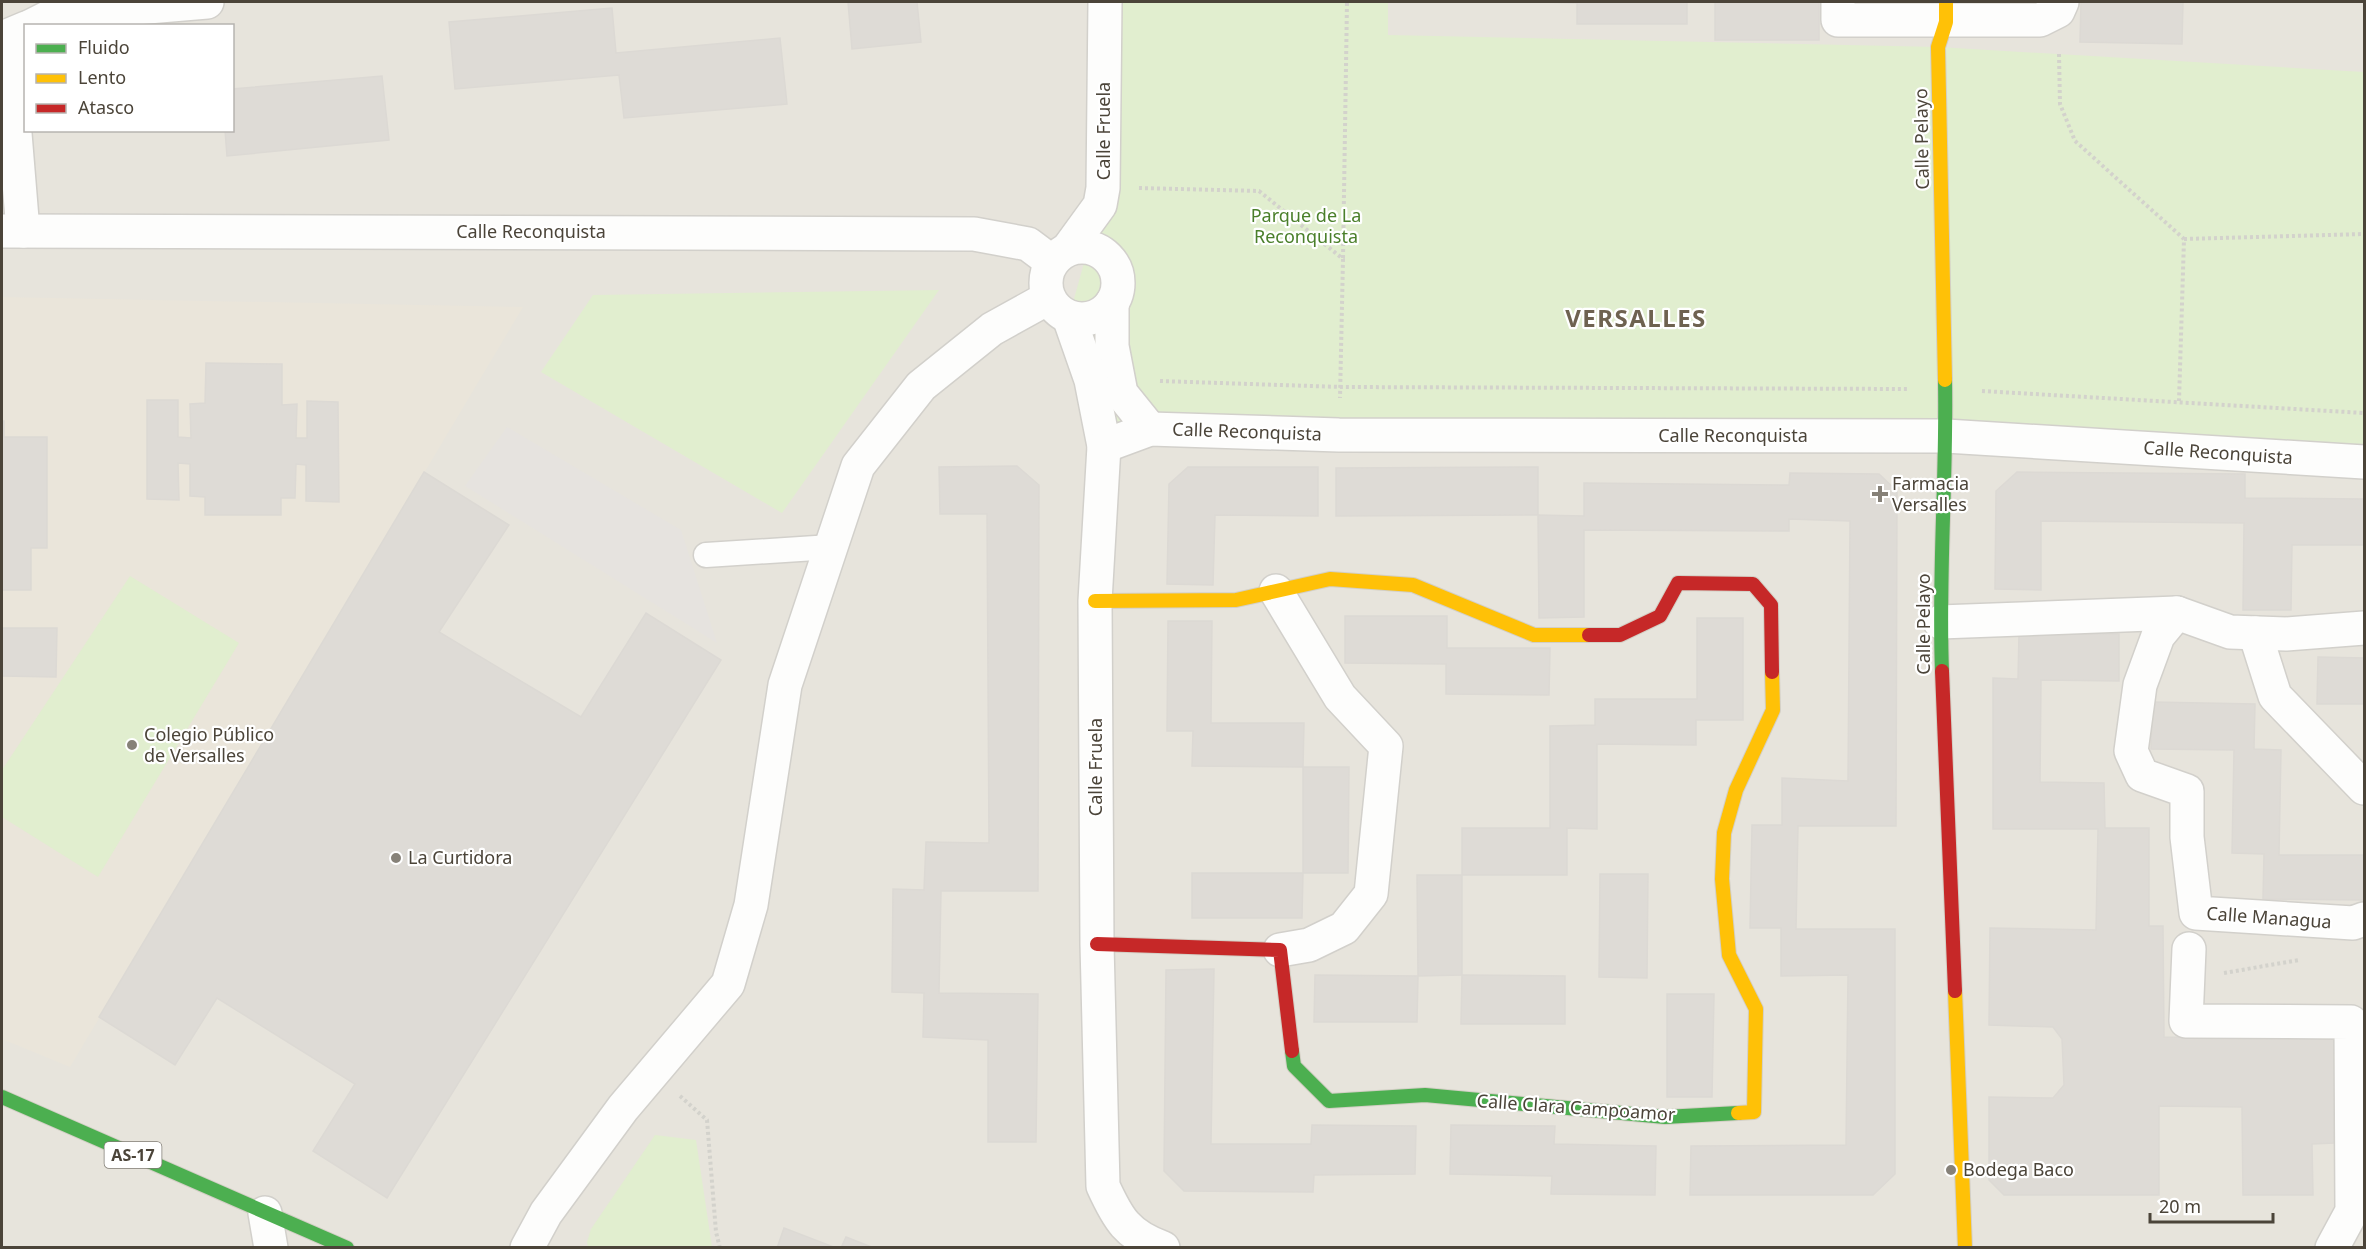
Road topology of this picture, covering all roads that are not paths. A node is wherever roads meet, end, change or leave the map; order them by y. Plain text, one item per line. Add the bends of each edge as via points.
1 (207, 2) edge
2 (1105, 2) edge
3 (1838, 2) edge
4 (2060, 7) edge
5 (1946, 12) edge
6 (34, 24) edge
7 (24, 29) edge
8 (12, 231) edge
9 (1060, 256) junction
10 (1112, 303) junction
11 (1058, 307) junction
12 (1150, 429) junction
13 (1946, 436) junction
14 (1104, 446) junction
15 (2364, 462) edge
16 (831, 547) junction
17 (706, 555) dead end
18 (1276, 591) junction
19 (1095, 601) junction
20 (2177, 613) junction
21 (1940, 622) junction
22 (2364, 628) edge
23 (2255, 633) junction
24 (2364, 788) edge
25 (2364, 919) edge
26 (1097, 944) junction
27 (1280, 950) junction
28 (2188, 963) road end
29 (2, 1097) edge
30 (265, 1213) junction
31 (1115, 1233) edge
32 (271, 1248) edge
33 (347, 1248) edge
34 (527, 1248) edge
35 (1163, 1248) edge
36 (1965, 1248) edge
37 (2332, 1248) edge

1 - 6 street via 53,15
2 - 9 street, Calle Fruela via 1100,206
3 - 5 street via 1838,20
4 - 5 street via 2040,20
5 - 13 street, Calle Pelayo via 1938,47
7 - 8 street via 7,36
8 - 9 street, Calle Reconquista via 974,234 1028,244
9 - 10 street via 1084,247 1110,260 1117,274 1118,289
9 - 11 street via 1048,270 1045,284
10 - 11 street via 1093,318
10 - 12 street via 1112,346 1121,393
11 - 14 street, Calle Fruela via 1091,380
11 - 16 street via 992,329 921,386 858,466
12 - 13 street, Calle Reconquista via 1340,435
12 - 14 street, Calle Reconquista
13 - 15 street, Calle Reconquista
13 - 21 street, Calle Pelayo
14 - 19 street, Calle Fruela
16 - 17 lane
16 - 34 street via 785,684 751,905 728,984 623,1108 546,1214
18 - 19 street, Calle Clara Campoamor via 1236,600
18 - 27 street via 1340,697 1386,746 1371,894 1344,928 1309,945
18 - 27 street, Calle Clara Campoamor via 1330,579 1413,585 1534,635 1620,635 1660,616 1678,583 1753,584 1771,605 1773,710 1736,790 1724,833 1722,879 1729,955 1756,1009 1754,1112 1665,1117 1425,1095 1329,1101 1294,1066
19 - 26 street, Calle Fruela
20 - 21 street
20 - 23 street via 2229,632
20 - 25 street, Calle Managua via 2158,636 2140,686 2131,751 2142,775 2187,791 2187,837 2196,914 2353,923
21 - 36 street, Calle Pelayo
22 - 23 street
23 - 24 street via 2275,696
26 - 27 street
26 - 31 street, Calle Fruela via 1102,1186
28 - 37 street via 2186,1021 2351,1022 2352,1210
29 - 30 street, AS-17
30 - 32 street
30 - 33 street, AS-17
31 - 35 street

